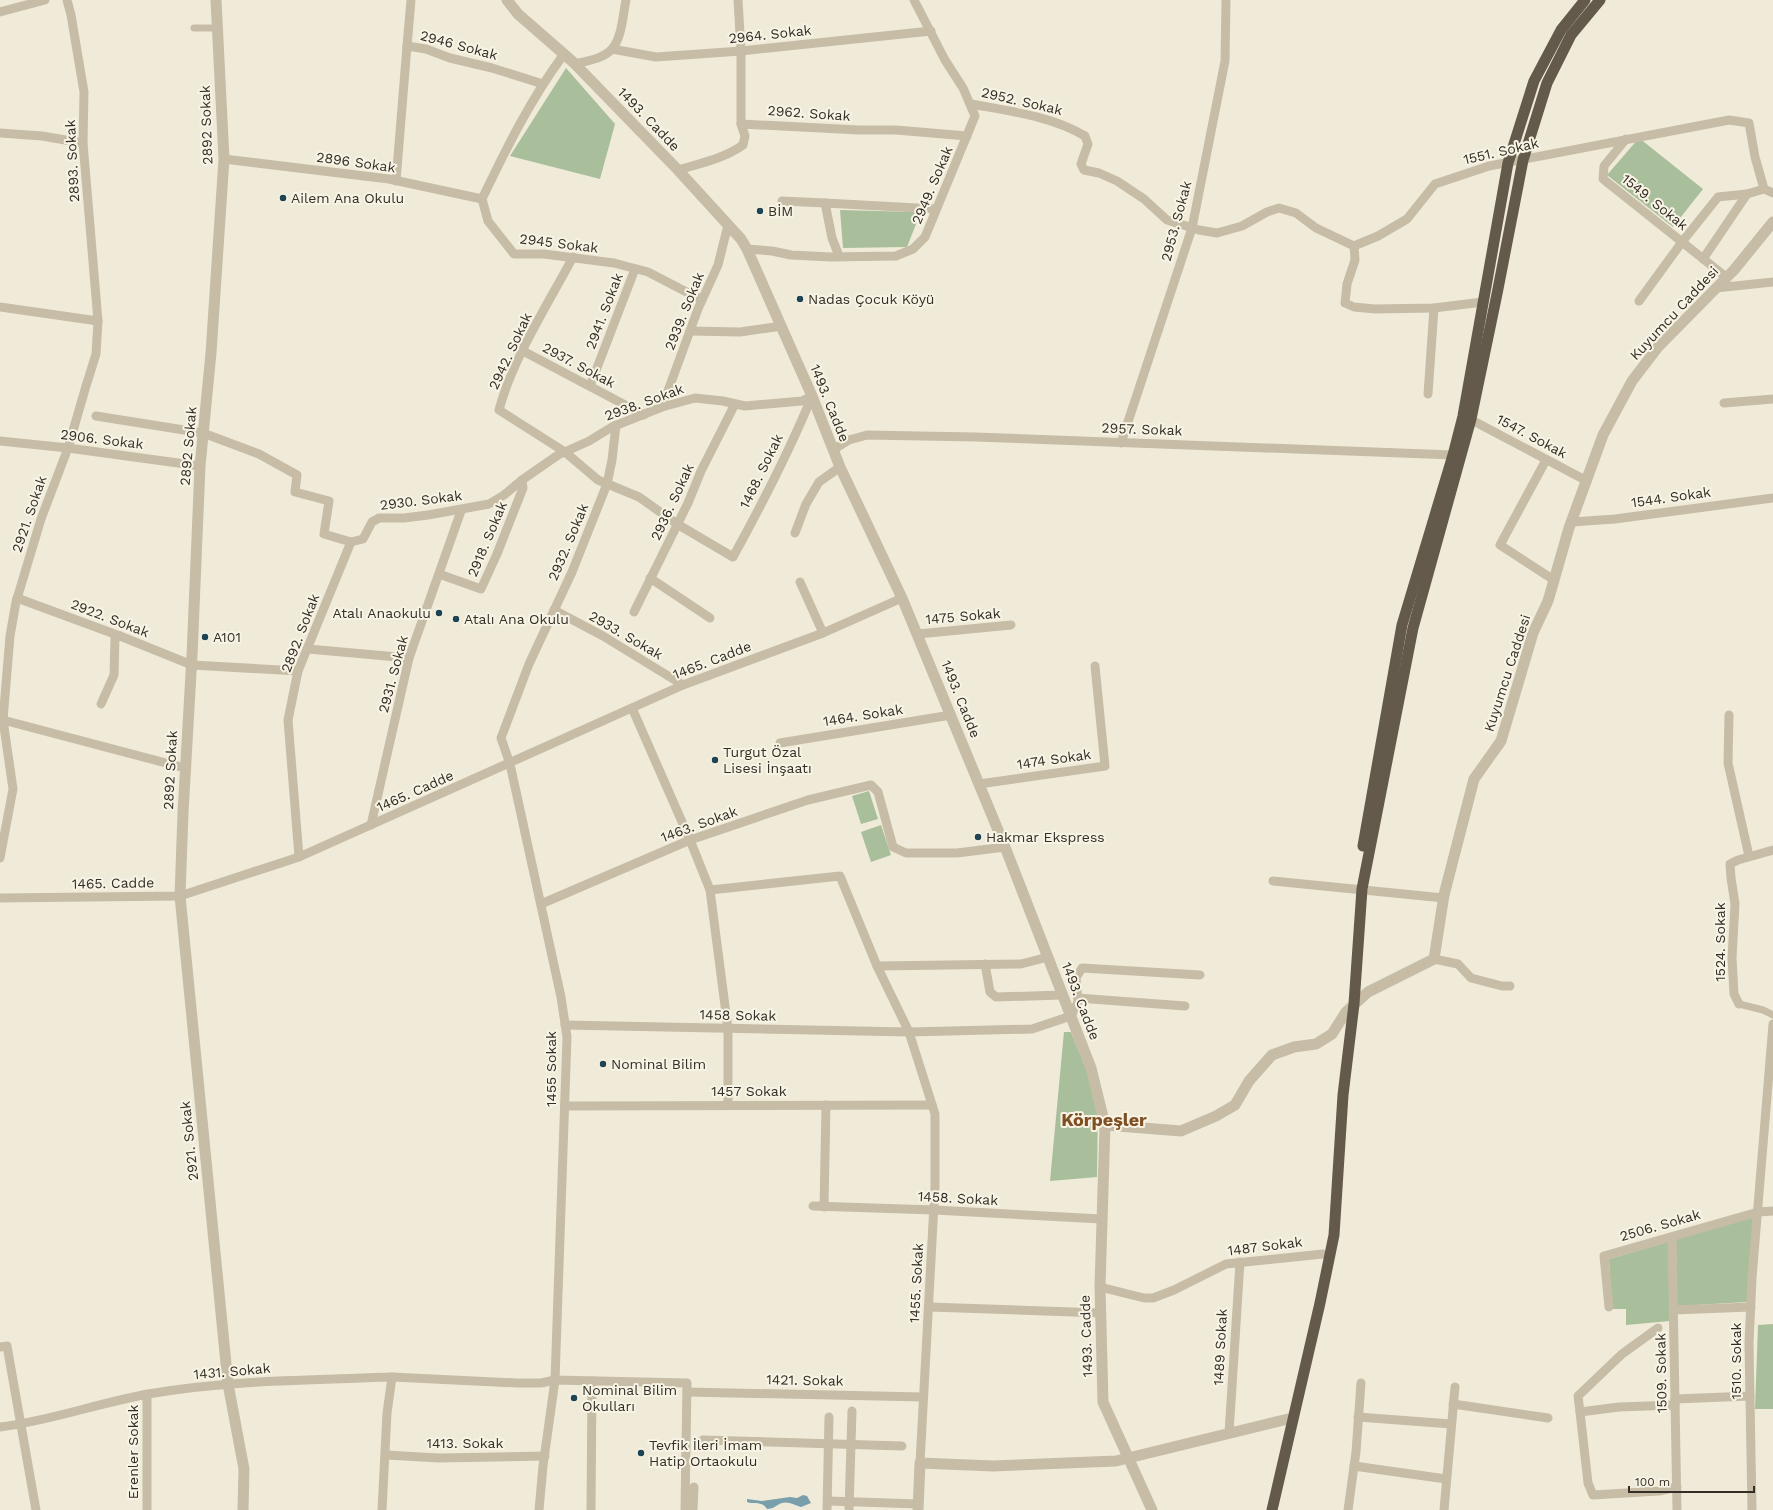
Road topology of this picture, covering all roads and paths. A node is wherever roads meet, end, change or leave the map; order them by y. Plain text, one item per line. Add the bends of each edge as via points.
1 (44, 0) edge
2 (67, 0) edge
3 (216, 0) edge
4 (507, 0) edge
5 (626, 0) edge
6 (738, 0) edge
7 (914, 0) edge
8 (1226, 0) edge
9 (1585, 0) edge
10 (1600, 0) edge
11 (411, 2) edge
12 (0, 12) edge
13 (194, 28) dead end
14 (218, 28) junction
15 (931, 31) junction
16 (406, 46) junction
17 (612, 49) junction
18 (741, 51) junction
19 (564, 54) junction
20 (574, 64) junction
21 (543, 84) junction
22 (970, 104) junction
23 (741, 124) junction
24 (0, 133) edge
25 (967, 136) junction
26 (1626, 139) junction
27 (83, 143) junction
28 (224, 159) junction
29 (1523, 160) junction
30 (1508, 163) junction
31 (678, 170) junction
32 (396, 181) junction
33 (1764, 189) junction
34 (1773, 193) edge
35 (1747, 194) junction
36 (482, 199) junction
37 (782, 202) dead end
38 (825, 203) junction
39 (936, 209) junction
40 (1773, 222) edge
41 (728, 225) junction
42 (1192, 228) junction
43 (1682, 242) junction
44 (1354, 246) junction
45 (747, 249) junction
46 (839, 256) junction
47 (573, 258) junction
48 (1703, 259) junction
49 (635, 269) junction
50 (1726, 277) junction
51 (1773, 282) edge
52 (1716, 288) junction
53 (702, 300) junction
54 (1639, 301) dead end
55 (1483, 302) junction
56 (0, 307) edge
57 (1434, 308) junction
58 (98, 321) junction
59 (782, 326) junction
60 (690, 331) junction
61 (523, 351) junction
62 (590, 386) junction
63 (1428, 394) dead end
64 (812, 396) junction
65 (1773, 399) edge
66 (1724, 403) dead end
67 (736, 404) junction
68 (662, 407) junction
69 (644, 415) junction
70 (96, 416) dead end
71 (1467, 418) junction
72 (616, 425) junction
73 (203, 432) junction
74 (0, 441) edge
75 (1121, 443) junction
76 (68, 448) junction
77 (833, 450) junction
78 (565, 452) junction
79 (1453, 455) junction
80 (1546, 460) junction
81 (200, 466) junction
82 (840, 467) junction
83 (522, 480) junction
84 (1587, 482) junction
85 (607, 484) junction
86 (1773, 498) edge
87 (461, 510) junction
88 (1572, 522) junction
89 (677, 524) junction
90 (795, 533) dead end
91 (351, 542) junction
92 (439, 574) junction
93 (650, 578) junction
94 (1554, 580) junction
95 (800, 582) dead end
96 (17, 598) junction
97 (902, 598) junction
98 (554, 610) junction
99 (634, 612) dead end
100 (710, 618) dead end
101 (1011, 625) dead end
102 (823, 633) junction
103 (918, 634) junction
104 (120, 636) junction
105 (4, 647) edge
106 (308, 649) junction
107 (410, 658) junction
108 (192, 665) junction
109 (1095, 666) dead end
110 (298, 671) junction
111 (683, 685) junction
112 (101, 704) dead end
113 (632, 708) junction
114 (951, 715) junction
115 (1730, 715) dead end
116 (3, 720) junction
117 (780, 743) dead end
118 (510, 764) junction
119 (185, 768) junction
120 (979, 784) junction
121 (371, 825) junction
122 (690, 840) junction
123 (1005, 847) junction
124 (1773, 850) edge
125 (299, 856) junction
126 (1749, 856) junction
127 (0, 858) edge
128 (1273, 881) dead end
129 (1359, 889) junction
130 (710, 890) junction
131 (180, 896) junction
132 (0, 898) edge
133 (1444, 898) junction
134 (541, 904) junction
135 (1048, 957) junction
136 (1434, 960) junction
137 (985, 964) junction
138 (877, 966) junction
139 (1200, 975) dead end
140 (1510, 986) dead end
141 (1062, 995) junction
142 (1078, 998) junction
143 (1354, 1004) junction
144 (1739, 1004) joint
145 (1185, 1006) dead end
146 (1346, 1012) junction
147 (1773, 1015) edge
148 (1070, 1016) junction
149 (1773, 1024) edge
150 (565, 1025) junction
151 (728, 1029) junction
152 (909, 1032) junction
153 (728, 1105) junction
154 (826, 1105) junction
155 (932, 1105) junction
156 (565, 1106) junction
157 (1105, 1125) junction
158 (813, 1206) dead end
159 (824, 1207) junction
160 (934, 1210) junction
161 (1773, 1211) edge
162 (1758, 1212) junction
163 (1102, 1219) junction
164 (1672, 1237) junction
165 (1323, 1254) junction
166 (1240, 1262) junction
167 (1100, 1287) junction
168 (928, 1307) junction
169 (1609, 1307) dead end
170 (1751, 1307) junction
171 (1674, 1310) junction
172 (1101, 1313) junction
173 (1658, 1328) dead end
174 (3, 1347) edge
175 (392, 1376) junction
176 (555, 1380) junction
177 (592, 1381) junction
178 (1361, 1383) dead end
179 (228, 1384) junction
180 (687, 1387) junction
181 (1455, 1388) dead end
182 (147, 1395) junction
183 (1750, 1396) junction
184 (924, 1397) junction
185 (1675, 1402) junction
186 (1453, 1404) junction
187 (852, 1411) dead end
188 (1580, 1412) junction
189 (829, 1417) dead end
190 (1358, 1417) junction
191 (1548, 1418) dead end
192 (1288, 1419) junction
193 (22, 1424) junction
194 (1451, 1424) junction
195 (0, 1427) edge
196 (1229, 1433) junction
197 (703, 1440) dead end
198 (829, 1444) junction
199 (851, 1444) junction
200 (902, 1446) dead end
201 (386, 1455) junction
202 (545, 1456) junction
203 (1129, 1458) junction
204 (920, 1463) junction
205 (1354, 1466) junction
206 (1446, 1479) junction
207 (694, 1487) dead end
208 (1677, 1487) junction
209 (831, 1505) edge
210 (849, 1506) edge
211 (918, 1507) edge
212 (36, 1510) edge
213 (147, 1510) edge
214 (243, 1510) edge
215 (382, 1510) edge
216 (539, 1510) edge
217 (591, 1510) edge
218 (685, 1510) edge
219 (693, 1510) edge
220 (1152, 1510) edge
221 (1264, 1510) edge
222 (1272, 1510) edge
223 (1348, 1510) edge
224 (1444, 1510) edge
225 (1677, 1510) edge
226 (1752, 1510) edge

1 - 12 street
2 - 27 street, 2893. Sokak via 84,92
3 - 14 street, 2892 Sokak
4 - 19 street, 1493. Cadde via 518,14
5 - 17 street via 620,32
6 - 18 street
7 - 15 street, 2949. Sokak
8 - 42 street, 2953. Sokak via 1225,61
9 - 30 highway via 1561,30 1534,81
10 - 29 highway via 1571,35 1547,82
11 - 16 street, 2946 Sokak
13 - 14 street
14 - 28 street, 2892 Sokak
15 - 18 street, 2964. Sokak
15 - 22 street, 2949. Sokak
16 - 21 street, 2946 Sokak via 426,49
16 - 32 street
17 - 18 street, 2964. Sokak via 656,57
17 - 20 street via 598,58
18 - 23 street
19 - 20 street, 1493. Cadde
19 - 21 street
20 - 31 street, 1493. Cadde
21 - 36 street via 516,128
22 - 25 street, 2949. Sokak via 975,116
22 - 42 street, 2952. Sokak via 1042,118 1070,127 1085,136 1088,144 1081,164 1084,170 1117,181 1144,199 1166,220
23 - 25 street, 2962. Sokak via 896,130
23 - 31 street via 743,146 715,160
24 - 27 street via 42,136
25 - 39 street, 2949. Sokak
26 - 29 street, 1551. Sokak
26 - 33 street, 1551. Sokak via 1729,120 1749,123
26 - 43 street, 1549. Sokak via 1604,166 1603,179
27 - 58 street, 2893. Sokak
28 - 32 street, 2896 Sokak
28 - 73 street, 2892 Sokak
29 - 30 street, 1551. Sokak
29 - 71 highway via 1498,294
30 - 44 street, 1551. Sokak via 1488,166 1435,184 1407,219
30 - 55 highway
31 - 41 street, 1493. Cadde
32 - 36 street, 2896 Sokak
33 - 34 street
33 - 35 street
35 - 43 street via 1718,197
35 - 48 street
36 - 47 street, 2945 Sokak via 488,221 514,254 544,254
37 - 38 street
38 - 39 street
38 - 46 street via 832,238
39 - 46 street, 2949. Sokak via 925,237 913,249 896,256
40 - 50 street, Kuyumcu Caddesi
41 - 45 street, 1493. Cadde
41 - 53 street, 2939. Sokak via 718,265
42 - 44 street, 2952. Sokak via 1217,233 1242,226 1279,208 1296,213 1316,228
42 - 75 street, 2953. Sokak
43 - 48 street, 1549. Sokak
43 - 54 street
44 - 57 street via 1355,260 1344,303 1354,308
45 - 46 street, 2949. Sokak via 772,250 791,255
45 - 59 street, 1493. Cadde
47 - 49 street, 2945 Sokak via 614,263
47 - 61 street, 2942. Sokak
48 - 50 street, 1549. Sokak
49 - 53 street, 2945 Sokak via 648,272
49 - 62 street, 2941. Sokak
50 - 52 street, Kuyumcu Caddesi
51 - 52 street
52 - 84 street, Kuyumcu Caddesi via 1658,347 1632,381 1604,435
53 - 60 street, 2939. Sokak
55 - 57 street
55 - 71 highway
56 - 58 street
57 - 63 street
58 - 76 street, 2921. Sokak via 96,354
59 - 60 street via 740,332
59 - 64 street, 1493. Cadde
60 - 68 street, 2939. Sokak
61 - 62 street, 2937. Sokak
61 - 78 street, 2942. Sokak via 503,393 499,410
62 - 69 street, 2937. Sokak
64 - 67 street, 2938. Sokak via 802,401 745,406
64 - 77 street, 1493. Cadde
64 - 89 street, 1468. Sokak via 733,557
65 - 66 street
67 - 68 street, 2938. Sokak via 695,398
67 - 89 street, 2936. Sokak
68 - 69 street, 2938. Sokak
69 - 72 street, 2938. Sokak
70 - 73 street
71 - 79 highway
71 - 80 street, 1547. Sokak
71 - 129 highway via 1413,628
72 - 78 street, 2938. Sokak
72 - 85 street, 2932. Sokak
73 - 81 street, 2892 Sokak
73 - 91 street via 259,454 297,475 295,492 329,501 324,534
74 - 76 street, 2906. Sokak
75 - 77 street, 2957. Sokak via 867,435 849,440
75 - 79 street, 2957. Sokak
76 - 81 street, 2906. Sokak
76 - 96 street, 2921. Sokak via 41,519
77 - 82 street, 1493. Cadde
78 - 83 street, 2938. Sokak
78 - 85 street via 598,480
79 - 129 highway via 1402,625
80 - 84 street, 1547. Sokak
80 - 94 street via 1500,545
81 - 108 street, 2892 Sokak
82 - 90 street via 819,482 806,504
82 - 97 street, 1493. Cadde
83 - 87 street, 2930. Sokak via 489,504
83 - 92 street, 2918. Sokak via 523,488 481,589
84 - 88 street, Kuyumcu Caddesi
85 - 89 street via 638,497
85 - 98 street, 2932. Sokak
86 - 88 street, 1544. Sokak via 1615,519
87 - 91 street, 2930. Sokak via 404,518 379,518 372,522 363,539
87 - 92 street, 2931. Sokak
88 - 94 street, Kuyumcu Caddesi
89 - 93 street, 2936. Sokak
91 - 106 street, 2892. Sokak
92 - 107 street, 2931. Sokak
93 - 99 street, 2936. Sokak
93 - 100 street
94 - 133 street, Kuyumcu Caddesi via 1548,601 1533,633 1501,741 1474,779
95 - 102 street
96 - 104 street, 2922. Sokak
96 - 105 street, 2921. Sokak
97 - 102 street, 1465. Cadde
97 - 103 street, 1493. Cadde
98 - 111 street, 2933. Sokak via 603,636
98 - 118 street, 2932. Sokak via 529,664 501,738
101 - 103 street, 1475 Sokak
102 - 111 street, 1465. Cadde
103 - 114 street, 1493. Cadde
104 - 108 street, 2922. Sokak
104 - 112 street via 115,637 114,675
105 - 116 street, 2921. Sokak
106 - 107 street
106 - 110 street, 2892. Sokak
107 - 121 street, 2931. Sokak
108 - 110 street, 2922. Sokak
108 - 119 street, 2892 Sokak
109 - 120 street, 1474 Sokak via 1105,766
110 - 125 street, 2892. Sokak via 288,720
111 - 113 street, 1465. Cadde
113 - 118 street, 1465. Cadde
113 - 122 street
114 - 117 street, 1464. Sokak
114 - 120 street, 1493. Cadde
115 - 126 street via 1728,763
116 - 119 street
116 - 127 street via 13,789
118 - 121 street, 1465. Cadde
118 - 134 street, 1455 Sokak
119 - 131 street, 2892 Sokak
120 - 123 street, 1493. Cadde
121 - 125 street, 1465. Cadde
122 - 123 street, 1463. Sokak via 808,800 871,785 878,792 893,847 906,853 957,853
122 - 130 street
122 - 134 street, 1463. Sokak
123 - 135 street, 1493. Cadde
124 - 126 street, 1524. Sokak
125 - 131 street, 1465. Cadde
126 - 144 street, 1524. Sokak via 1730,864 1735,904 1732,958 1734,994
128 - 129 street
129 - 133 street
129 - 143 highway
129 - 146 highway
130 - 138 street, 1455. Sokak via 840,876
130 - 151 street
131 - 132 street, 1465. Cadde
131 - 179 street, 2921. Sokak
133 - 136 street, Kuyumcu Caddesi
134 - 150 street, 1455 Sokak
135 - 137 street via 1021,964
135 - 141 street, 1493. Cadde
136 - 140 street via 1458,964 1471,978
136 - 143 street via 1368,992
137 - 138 street
137 - 141 street via 990,992 996,997
138 - 152 street, 1455. Sokak
139 - 142 street via 1082,968 1076,978
141 - 148 street, 1493. Cadde
142 - 145 street
142 - 148 street
143 - 146 street
143 - 222 highway via 1343,1095 1334,1236
144 - 147 street, 1524. Sokak
146 - 157 street via 1332,1034 1316,1044 1294,1047 1272,1055 1250,1081 1235,1105 1216,1116 1181,1131
146 - 165 highway
148 - 152 street, 1458 Sokak via 1032,1029
148 - 157 street, 1493. Cadde via 1091,1068
149 - 162 street
150 - 151 street, 1458 Sokak
150 - 156 street, 1455 Sokak
151 - 152 street, 1458 Sokak
151 - 153 street
152 - 155 street, 1455. Sokak
153 - 154 street, 1457 Sokak
153 - 156 street, 1457 Sokak
154 - 155 street, 1457 Sokak
154 - 159 street
155 - 160 street, 1455. Sokak via 935,1114
156 - 176 street, 1455 Sokak
157 - 163 street, 1493. Cadde
158 - 159 street, 1458. Sokak
159 - 160 street, 1458. Sokak
160 - 163 street, 1458. Sokak
160 - 168 street, 1455. Sokak
161 - 162 street, 2506. Sokak
162 - 164 street, 2506. Sokak
162 - 170 street, 1510. Sokak
163 - 167 street, 1493. Cadde
164 - 169 street, 2506. Sokak via 1604,1256
164 - 171 street, 1509. Sokak
165 - 166 street, 1487 Sokak
165 - 192 highway
166 - 167 street, 1487 Sokak via 1226,1264 1153,1298
166 - 196 street, 1489 Sokak
167 - 172 street, 1493. Cadde
168 - 172 street
168 - 184 street, 1455. Sokak
170 - 171 street
170 - 183 street, 1510. Sokak
171 - 185 street, 1509. Sokak
172 - 203 street, 1493. Cadde via 1103,1402
173 - 188 street via 1622,1354 1578,1396
174 - 193 street
175 - 176 street, 1431. Sokak via 517,1383
175 - 179 street, 1431. Sokak
175 - 201 street via 387,1413
176 - 177 street, 1421. Sokak
176 - 202 street, 1455 Sokak
177 - 180 street, 1421. Sokak
177 - 217 street
178 - 190 street
179 - 182 street, 1431. Sokak
179 - 214 street, 2921. Sokak via 244,1469
180 - 184 street, 1421. Sokak
180 - 218 street
181 - 186 street
182 - 193 street, 1431. Sokak
182 - 213 street, Erenler Sokak
183 - 185 street
183 - 226 street, 1510. Sokak
184 - 204 street, 1455. Sokak
185 - 188 street
185 - 208 street, 1509. Sokak
186 - 191 street
186 - 194 street
187 - 199 street
188 - 208 street via 1588,1483 1593,1495 1659,1491
189 - 198 street
190 - 194 street
190 - 205 street
192 - 196 street
192 - 221 highway
193 - 195 street, 1431. Sokak
193 - 212 street
194 - 206 street
196 - 203 street
197 - 198 street
198 - 199 street
198 - 209 street
199 - 200 street
199 - 210 street
201 - 202 street, 1413. Sokak via 438,1458
201 - 215 street
202 - 216 street
203 - 204 street via 1116,1461 993,1466
203 - 220 street, 1493. Cadde
204 - 211 street
205 - 206 street
205 - 223 street
206 - 224 street
207 - 219 street
208 - 225 street, 1509. Sokak
209 - 210 street
210 - 211 street

